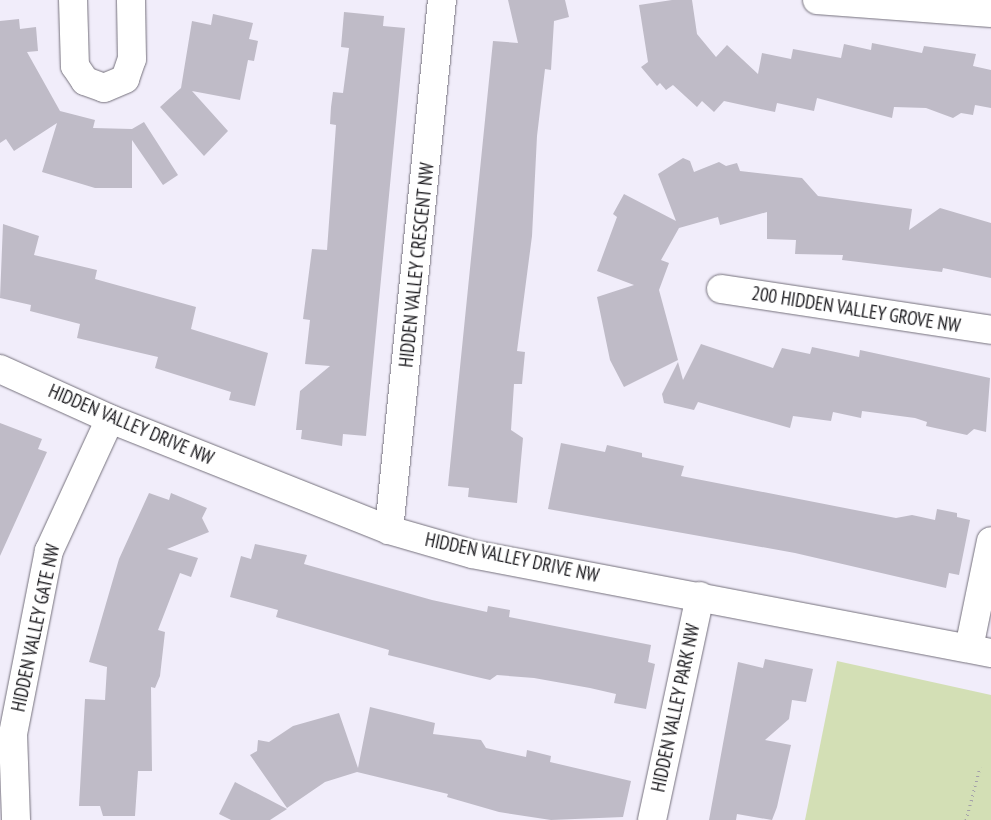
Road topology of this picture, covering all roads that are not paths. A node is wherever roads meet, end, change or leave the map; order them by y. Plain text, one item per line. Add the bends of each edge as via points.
1 (73, 0) edge
2 (131, 0) edge
3 (442, 0) edge
4 (817, 0) edge
5 (991, 13) edge
6 (721, 289) dead end
7 (991, 330) edge
8 (0, 369) edge
9 (110, 418) junction
10 (389, 530) junction
11 (991, 541) edge
12 (700, 596) junction
13 (980, 651) edge
14 (16, 820) edge
15 (652, 820) edge

1 - 2 street via 75,66 85,80 104,88 125,80 132,59
3 - 10 street, HIDDEN VALLEY CRESCENT NW
4 - 5 street
6 - 7 street, 200 HIDDEN VALLEY GROVE NW
8 - 9 street, HIDDEN VALLEY DRIVE NW
9 - 10 street, HIDDEN VALLEY DRIVE NW
9 - 14 street, HIDDEN VALLEY GATE NW via 49,551 13,734
10 - 12 street, HIDDEN VALLEY DRIVE NW via 472,554
11 - 13 street
12 - 13 street, HIDDEN VALLEY DRIVE NW
12 - 15 street, HIDDEN VALLEY PARK NW

